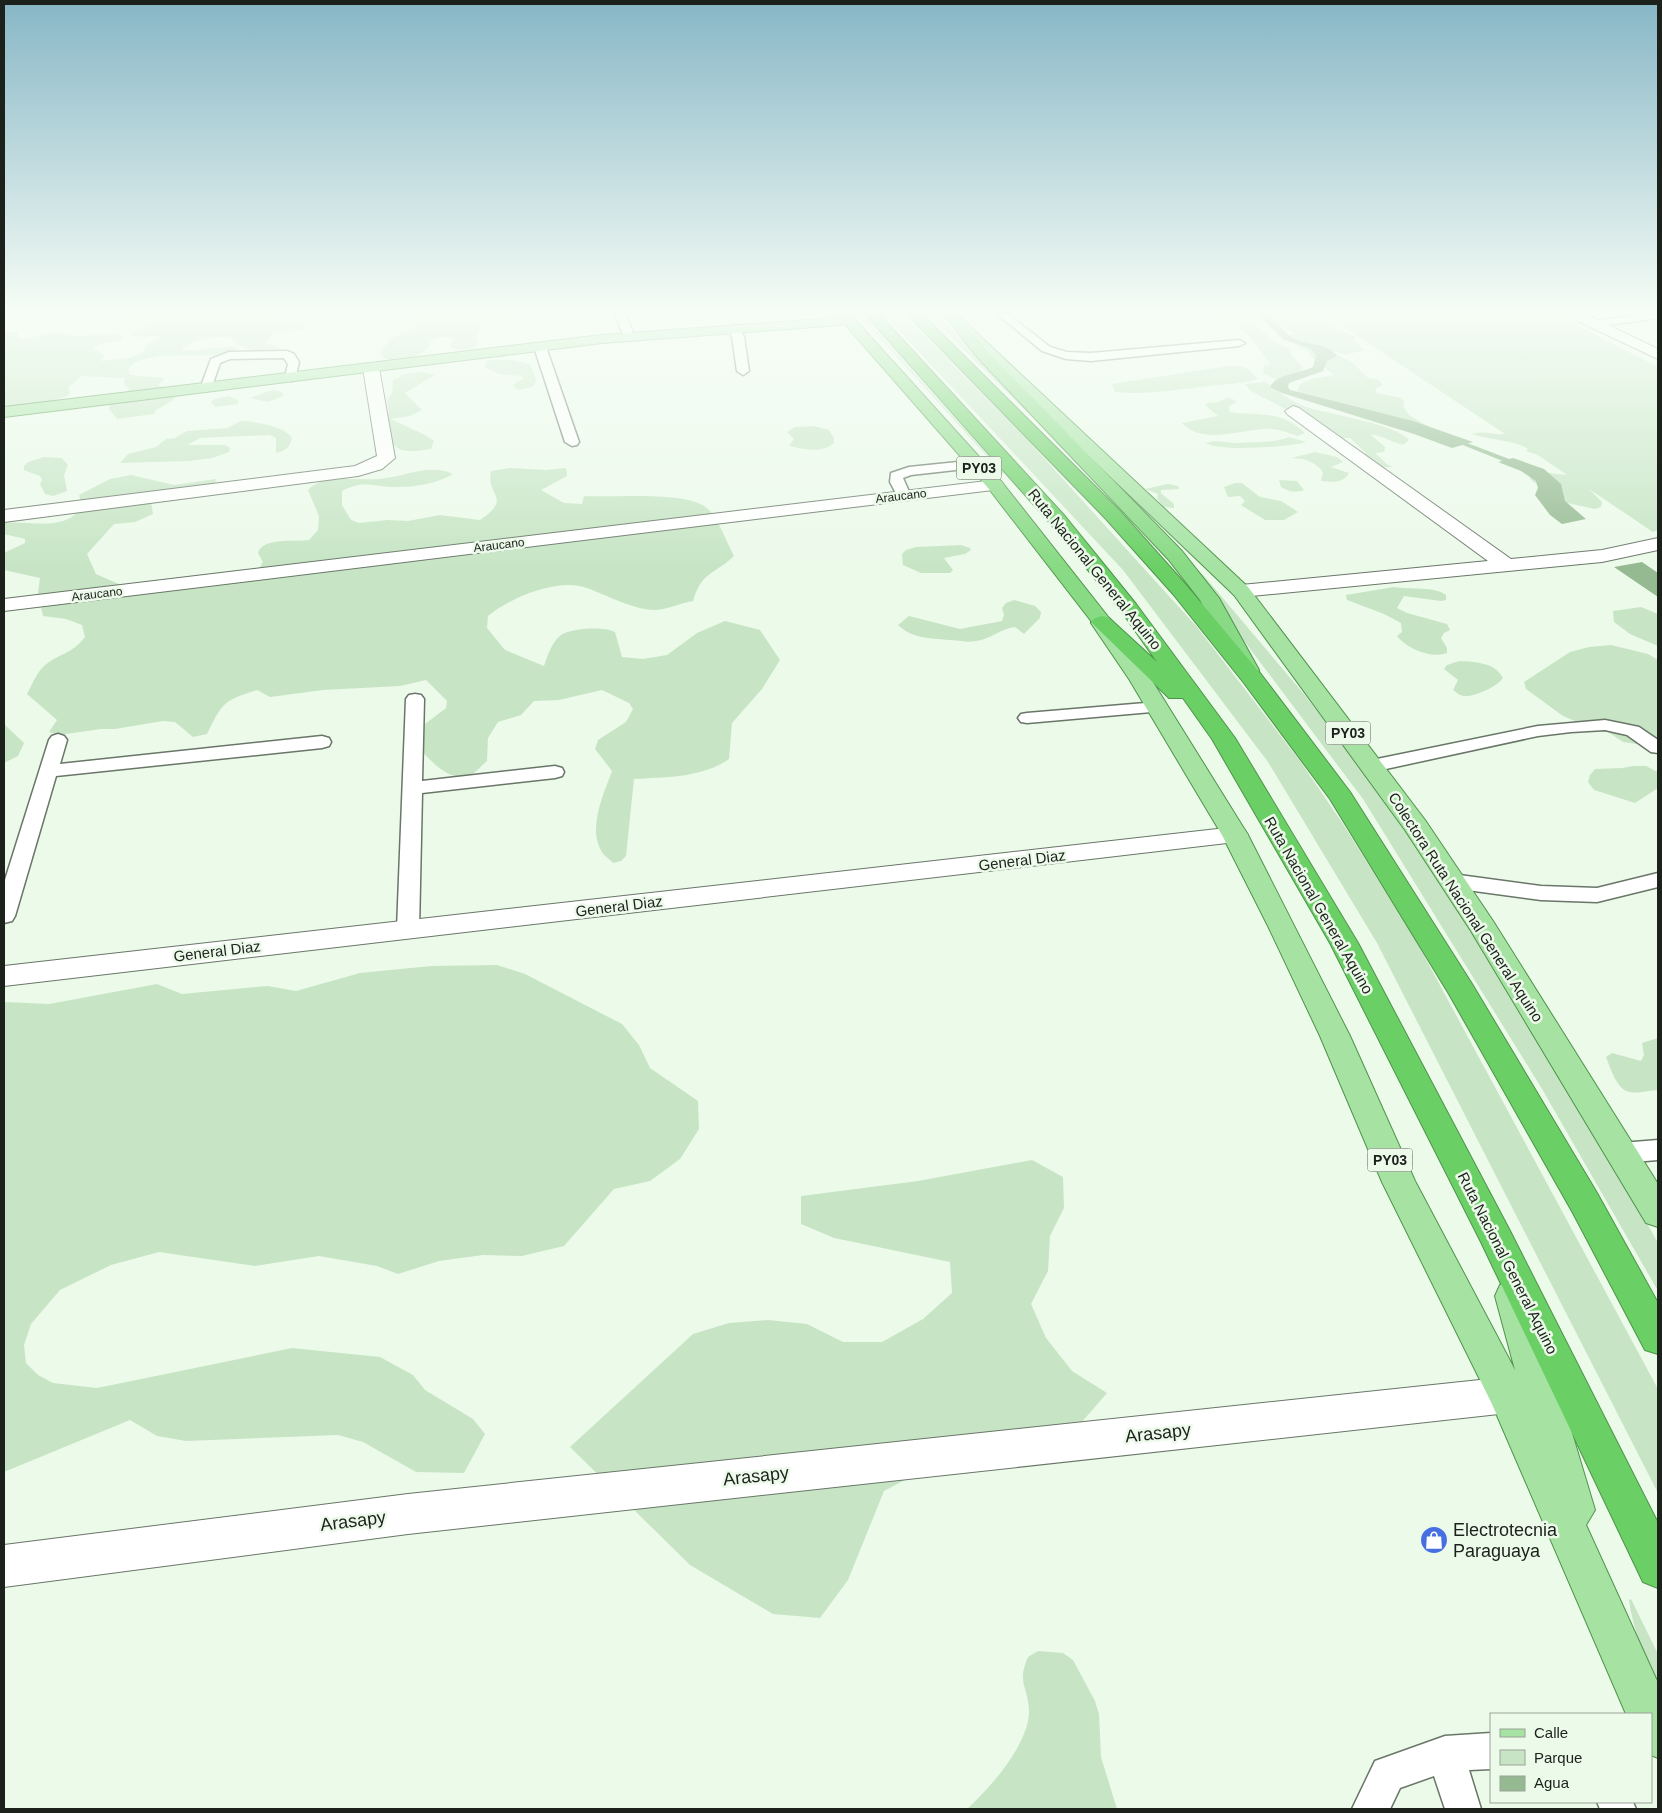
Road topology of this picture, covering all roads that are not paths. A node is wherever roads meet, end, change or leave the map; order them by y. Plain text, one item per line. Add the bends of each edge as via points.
1 (109, 399) edge
2 (376, 399) edge
3 (558, 399) edge
4 (918, 399) edge
5 (948, 399) edge
6 (997, 399) edge
7 (1025, 399) edge
8 (1039, 399) edge
9 (4, 412) edge
10 (1293, 412) dead end
11 (572, 442) dead end
12 (976, 464) junction
13 (994, 485) junction
14 (904, 496) junction
15 (4, 516) edge
16 (1658, 544) edge
17 (1508, 566) junction
18 (1241, 591) junction
19 (4, 605) edge
20 (1102, 622) junction
21 (1252, 678) junction
22 (415, 698) dead end
23 (1157, 707) junction
24 (1027, 718) dead end
25 (1223, 738) junction
26 (58, 740) dead end
27 (322, 742) dead end
28 (1658, 748) edge
29 (1372, 766) junction
30 (50, 771) junction
31 (555, 772) dead end
32 (412, 788) junction
33 (1235, 835) junction
34 (1658, 880) edge
35 (1452, 881) junction
36 (4, 916) edge
37 (408, 929) junction
38 (4, 976) edge
39 (1658, 1150) edge
40 (1621, 1153) junction
41 (1658, 1213) edge
42 (1497, 1239) junction
43 (1658, 1338) edge
44 (1508, 1395) junction
45 (4, 1566) edge
46 (1658, 1567) edge
47 (1602, 1607) junction
48 (1649, 1713) edge
49 (1652, 1721) edge
50 (1658, 1736) edge
51 (1490, 1751) edge
52 (1445, 1754) junction
53 (1370, 1809) edge
54 (1463, 1809) edge

1 - 9 main road
2 - 15 street via 386,458 358,471
3 - 11 lane
4 - 12 highway, Ruta Nacional General Aquino / PY03
5 - 25 highway, Ruta Nacional General Aquino / PY03 via 1062,525 1141,624
6 - 21 highway, PY03 via 1113,516 1180,590
7 - 21 highway, PY03 via 1175,555 1209,598
8 - 18 main road, Colectora Ruta Nacional General Aquino / PY03
10 - 17 street
12 - 13 highway, Ruta Nacional General Aquino / PY03
12 - 14 lane via 909,471 896,476
13 - 14 street, Araucano
13 - 20 highway, Ruta Nacional General Aquino / PY03
14 - 19 street, Araucano
16 - 17 street via 1602,556
17 - 18 street
18 - 29 main road, Colectora Ruta Nacional General Aquino / PY03
20 - 23 main road, PY03
20 - 25 highway
21 - 43 highway, PY03 via 1341,797 1462,991 1585,1203
22 - 32 lane
23 - 24 lane
23 - 33 main road, PY03
25 - 42 highway, Ruta Nacional General Aquino / PY03 via 1344,944
26 - 30 lane
27 - 30 lane
28 - 29 lane via 1633,731 1605,725 1571,727
29 - 35 main road, Colectora Ruta Nacional General Aquino / PY03
30 - 36 lane
31 - 32 lane
32 - 37 lane
33 - 37 street, General Diaz
33 - 44 main road, PY03 via 1335,1036 1399,1182
34 - 35 lane via 1597,895 1541,893
35 - 40 main road, Colectora Ruta Nacional General Aquino / PY03
37 - 38 street, General Diaz
39 - 40 lane
40 - 41 main road, Colectora Ruta Nacional General Aquino / PY03
42 - 46 highway, Ruta Nacional General Aquino / PY03
42 - 47 main road
44 - 45 street, Arasapy via 408,1514
44 - 47 main road, PY03
47 - 48 main road, PY03
49 - 50 main road
51 - 52 lane
52 - 53 lane via 1388,1774
52 - 54 lane

